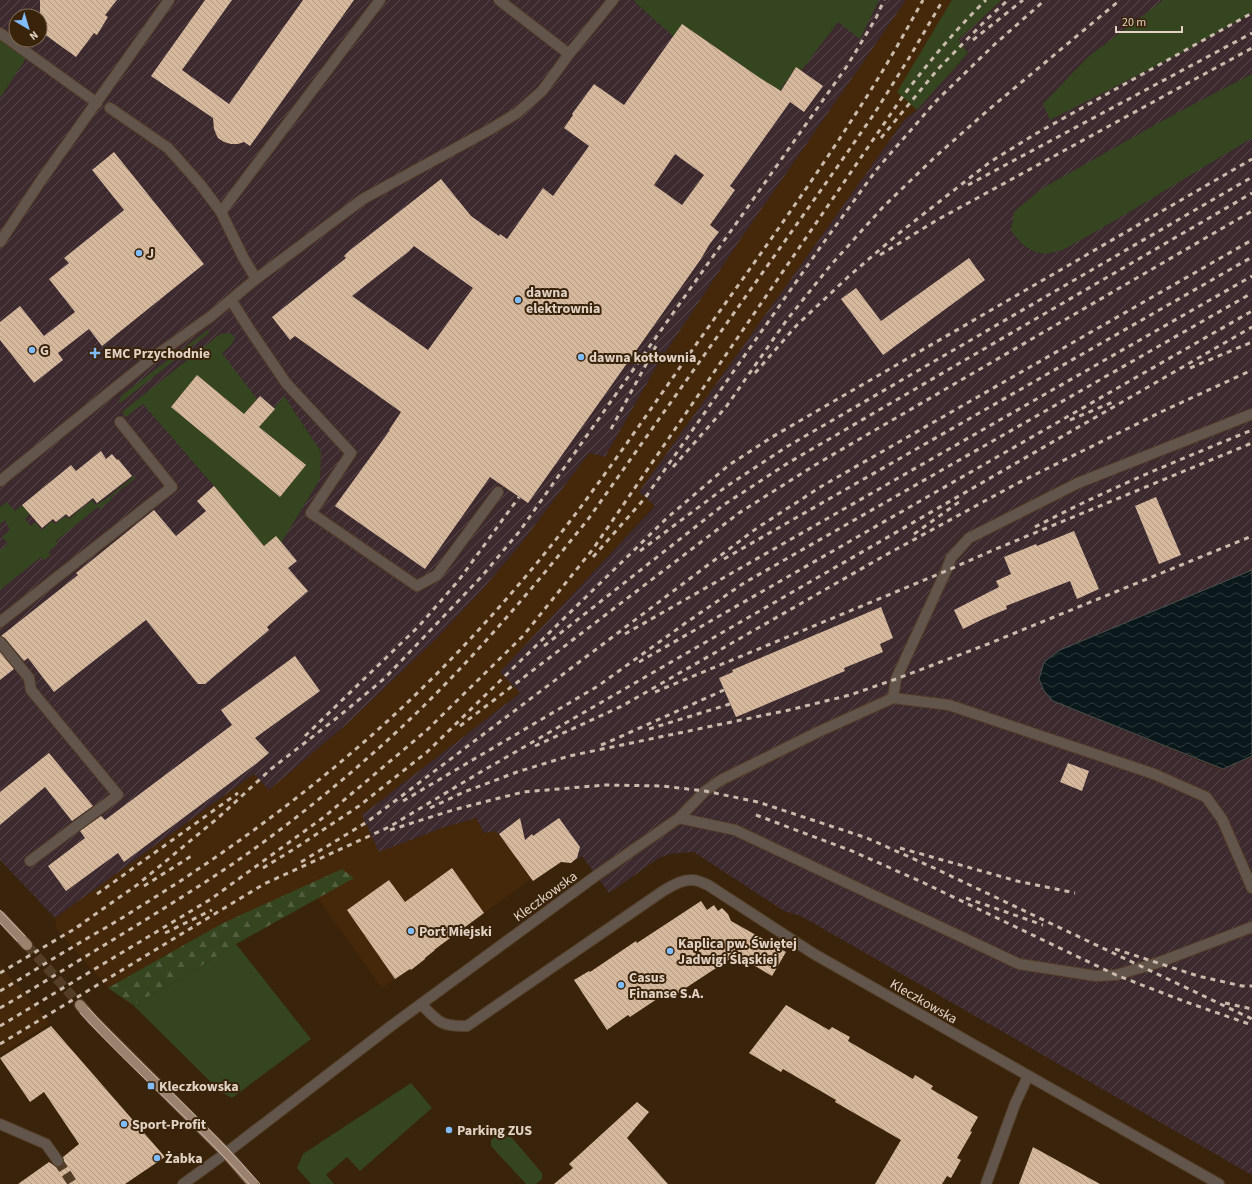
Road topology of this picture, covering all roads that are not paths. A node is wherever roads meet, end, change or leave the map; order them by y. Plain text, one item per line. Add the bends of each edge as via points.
1 (169, 0) edge
2 (380, 0) edge
3 (499, 0) edge
4 (613, 0) edge
5 (0, 34) edge
6 (569, 54) junction
7 (96, 102) junction
8 (110, 108) dead end
9 (221, 212) junction
10 (0, 242) edge
11 (256, 279) junction
12 (231, 300) junction
13 (1252, 414) edge
14 (120, 422) dead end
15 (0, 481) edge
16 (498, 492) dead end
17 (0, 622) edge
18 (0, 642) edge
19 (893, 698) junction
20 (679, 818) junction
21 (30, 861) dead end
22 (1252, 888) edge
23 (0, 916) edge
24 (1252, 927) edge
25 (27, 945) tunnel mouth
26 (421, 1004) junction
27 (80, 1005) tunnel mouth
28 (1028, 1076) junction
29 (0, 1124) edge
30 (226, 1153) junction
31 (58, 1161) tunnel mouth
32 (182, 1184) edge
33 (253, 1184) edge
34 (986, 1184) edge
35 (1219, 1184) edge

1 - 7 street
2 - 9 street
3 - 6 street
4 - 6 street
5 - 7 street
6 - 11 street via 542,91 517,113 363,199
7 - 10 street
8 - 9 street via 168,148
9 - 11 street
11 - 12 street
12 - 15 street via 152,359
12 - 16 street via 286,383 351,453 311,513 417,586 437,575
13 - 19 street via 1078,483 969,538 951,558 896,679
14 - 17 street via 172,487
18 - 21 street via 29,678 31,690 118,795
19 - 20 street, Kleczkowska via 721,780 705,791
19 - 22 street via 949,705 1154,774 1206,797 1222,819
20 - 24 street via 735,830 1019,964 1096,976 1116,974 1157,963
20 - 26 street, Kleczkowska
23 - 25 main road
26 - 28 street, Kleczkowska via 440,1022 452,1026 467,1026 663,891 674,884 694,880 708,885 807,949
26 - 30 street, Kleczkowska
27 - 30 main road
28 - 34 street
28 - 35 street, Kleczkowska
29 - 31 street via 46,1144
30 - 32 street, Kleczkowska
30 - 33 main road

